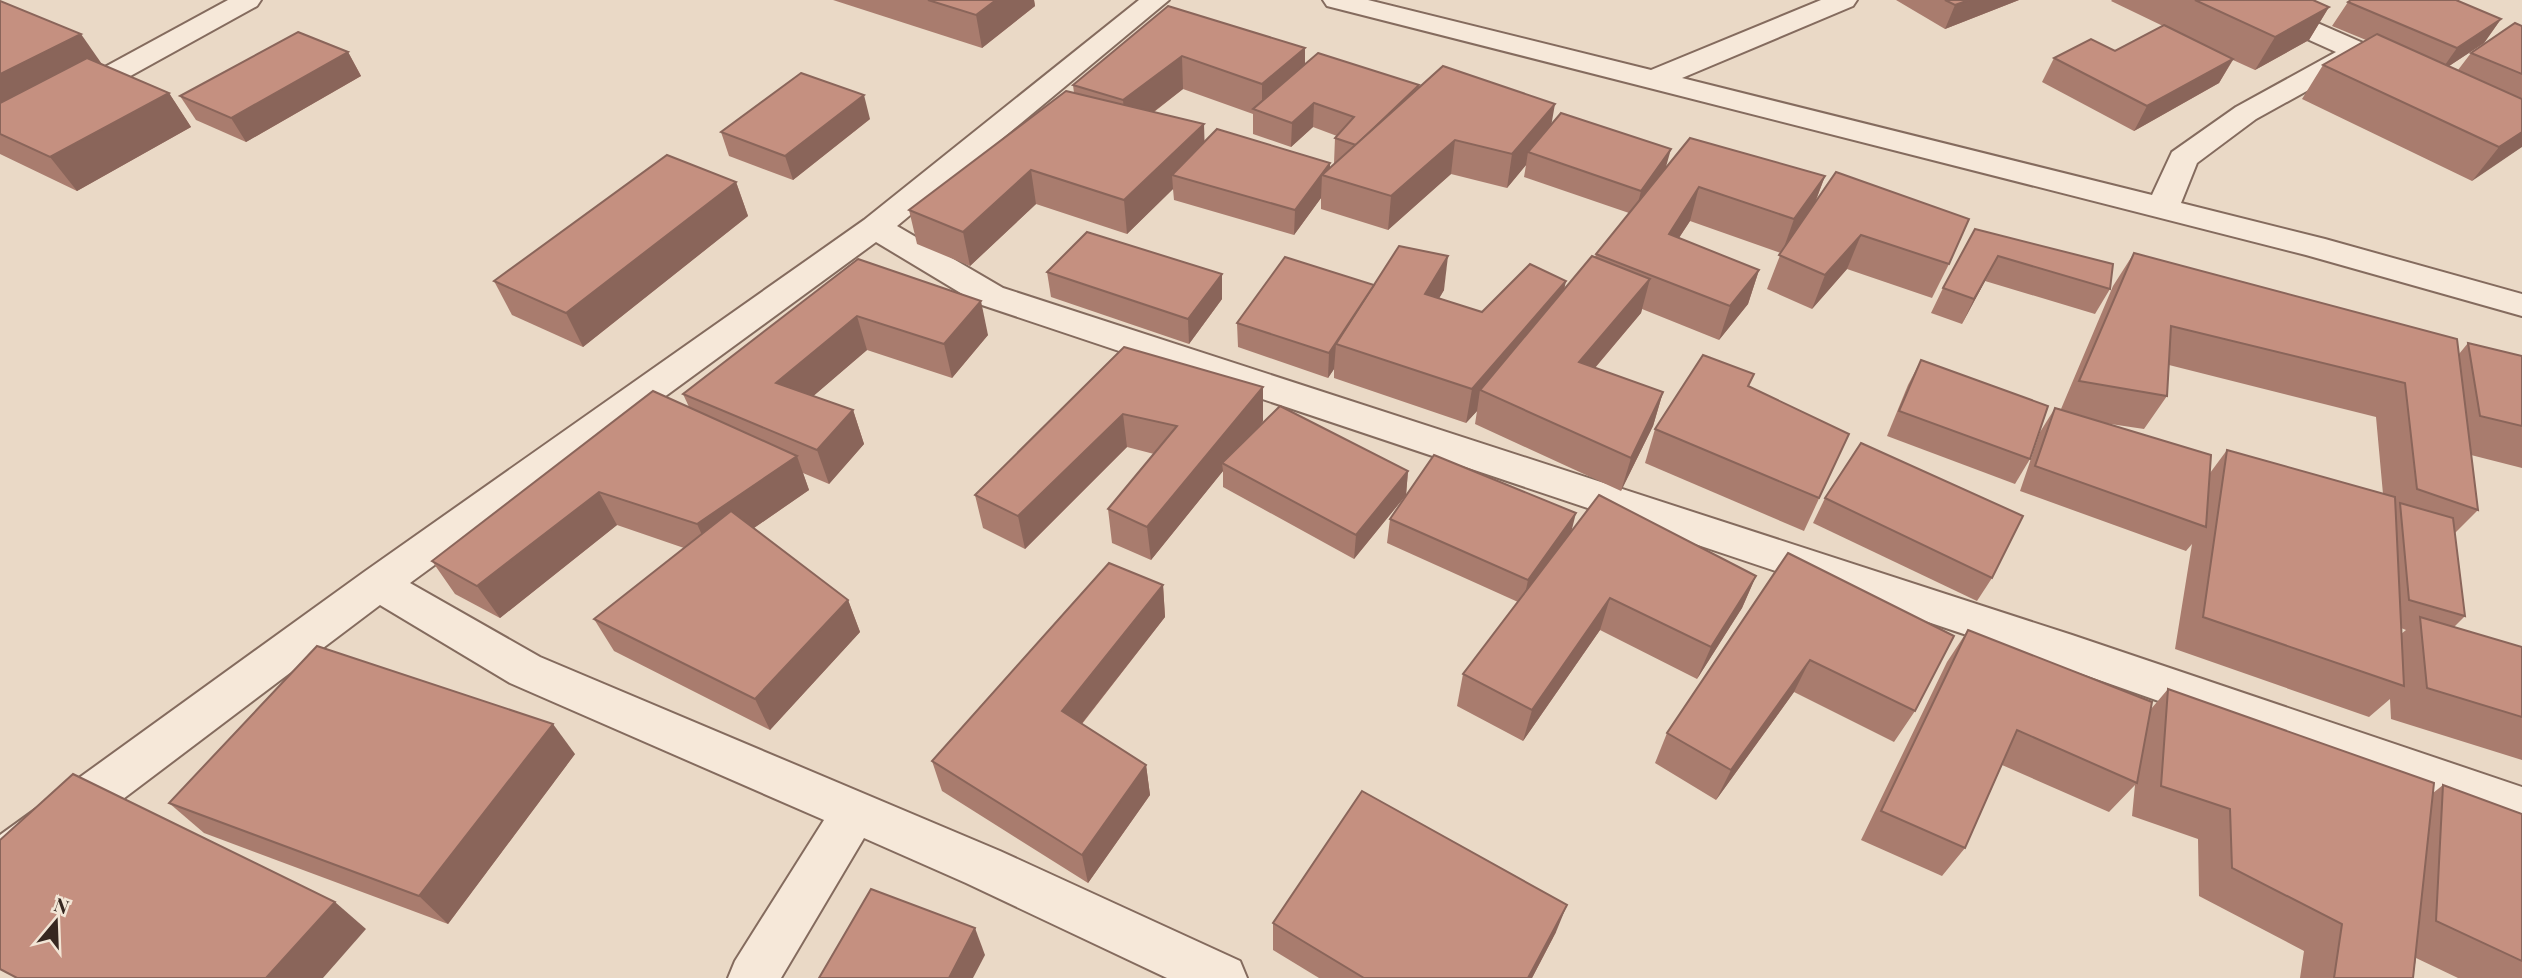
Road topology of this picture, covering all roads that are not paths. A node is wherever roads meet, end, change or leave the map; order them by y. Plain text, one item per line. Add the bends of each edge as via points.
1 (248, 0) edge
2 (1156, 0) edge
3 (1336, 0) edge
4 (1844, 0) edge
5 (2243, 0) edge
6 (2358, 51) junction
7 (2421, 79) edge
8 (1653, 80) junction
9 (0, 136) edge
10 (2163, 208) junction
11 (875, 227) junction
12 (2522, 305) edge
13 (378, 584) junction
14 (2522, 808) edge
15 (855, 811) junction
16 (0, 863) edge
17 (753, 978) edge
18 (1222, 978) edge

1 - 9 street
2 - 11 street
3 - 8 street
4 - 8 street
5 - 6 street
6 - 7 street
6 - 10 street via 2246,113 2183,158
8 - 10 street
10 - 12 street
11 - 13 street
11 - 14 street via 991,296 2072,653
13 - 15 street via 526,670
13 - 16 street
15 - 17 street
15 - 18 street

